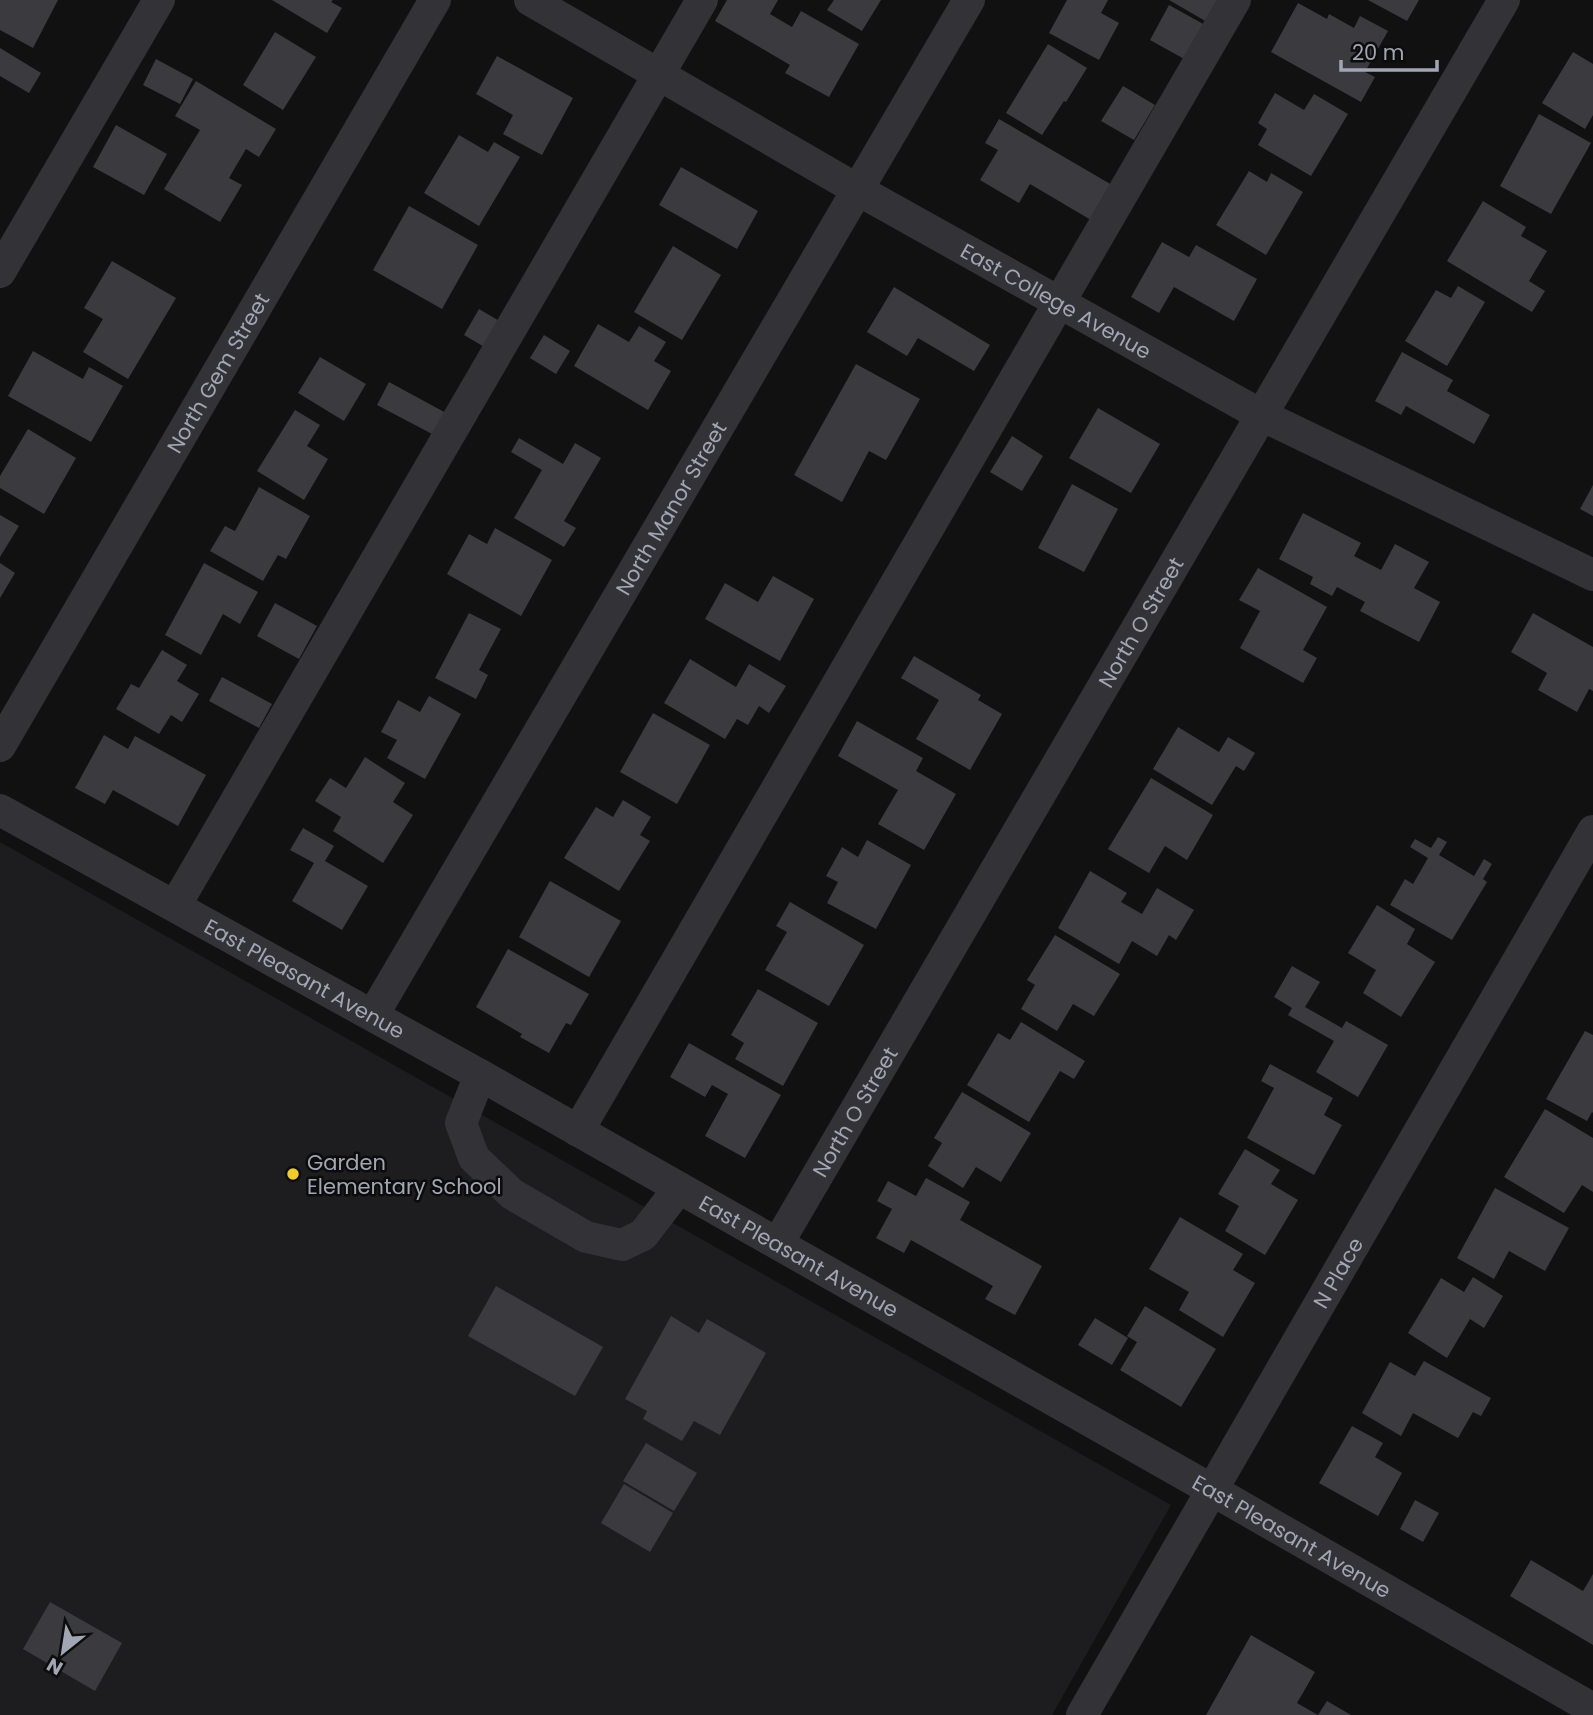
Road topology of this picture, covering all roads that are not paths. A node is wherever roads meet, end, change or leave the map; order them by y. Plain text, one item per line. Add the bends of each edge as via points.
1 (159, 0) edge
2 (435, 0) edge
3 (530, 0) edge
4 (702, 0) edge
5 (968, 0) edge
6 (1235, 0) edge
7 (1504, 0) edge
8 (659, 75) junction
9 (858, 190) junction
10 (0, 272) edge
11 (1058, 302) junction
12 (1261, 415) junction
13 (1593, 575) edge
14 (0, 746) edge
15 (0, 810) edge
16 (1593, 831) edge
17 (175, 906) junction
18 (373, 1015) junction
19 (480, 1075) junction
20 (578, 1131) junction
21 (679, 1188) junction
22 (778, 1243) junction
23 (1212, 1490) junction
24 (1593, 1709) edge
25 (1082, 1715) edge

1 - 10 street
2 - 14 street, North Gem Street
3 - 8 street, East College Avenue
4 - 8 street
5 - 9 street, North Manor Street
6 - 11 street
7 - 12 street, North O Street
8 - 9 street, East College Avenue
8 - 17 street
9 - 11 street, East College Avenue
9 - 18 street, North Manor Street
11 - 12 street, East College Avenue
11 - 20 street
12 - 13 street, East College Avenue
12 - 22 street, North O Street
15 - 17 street, East Pleasant Avenue
16 - 23 street, N Place
17 - 18 street, East Pleasant Avenue
18 - 19 street, East Pleasant Avenue
19 - 20 street, East Pleasant Avenue
19 - 21 street via 461,1123 474,1158 512,1194 586,1237 622,1244 643,1235
20 - 21 street, East Pleasant Avenue
21 - 22 street, East Pleasant Avenue
22 - 23 street, East Pleasant Avenue
23 - 24 street, East Pleasant Avenue
23 - 25 street, N Place

